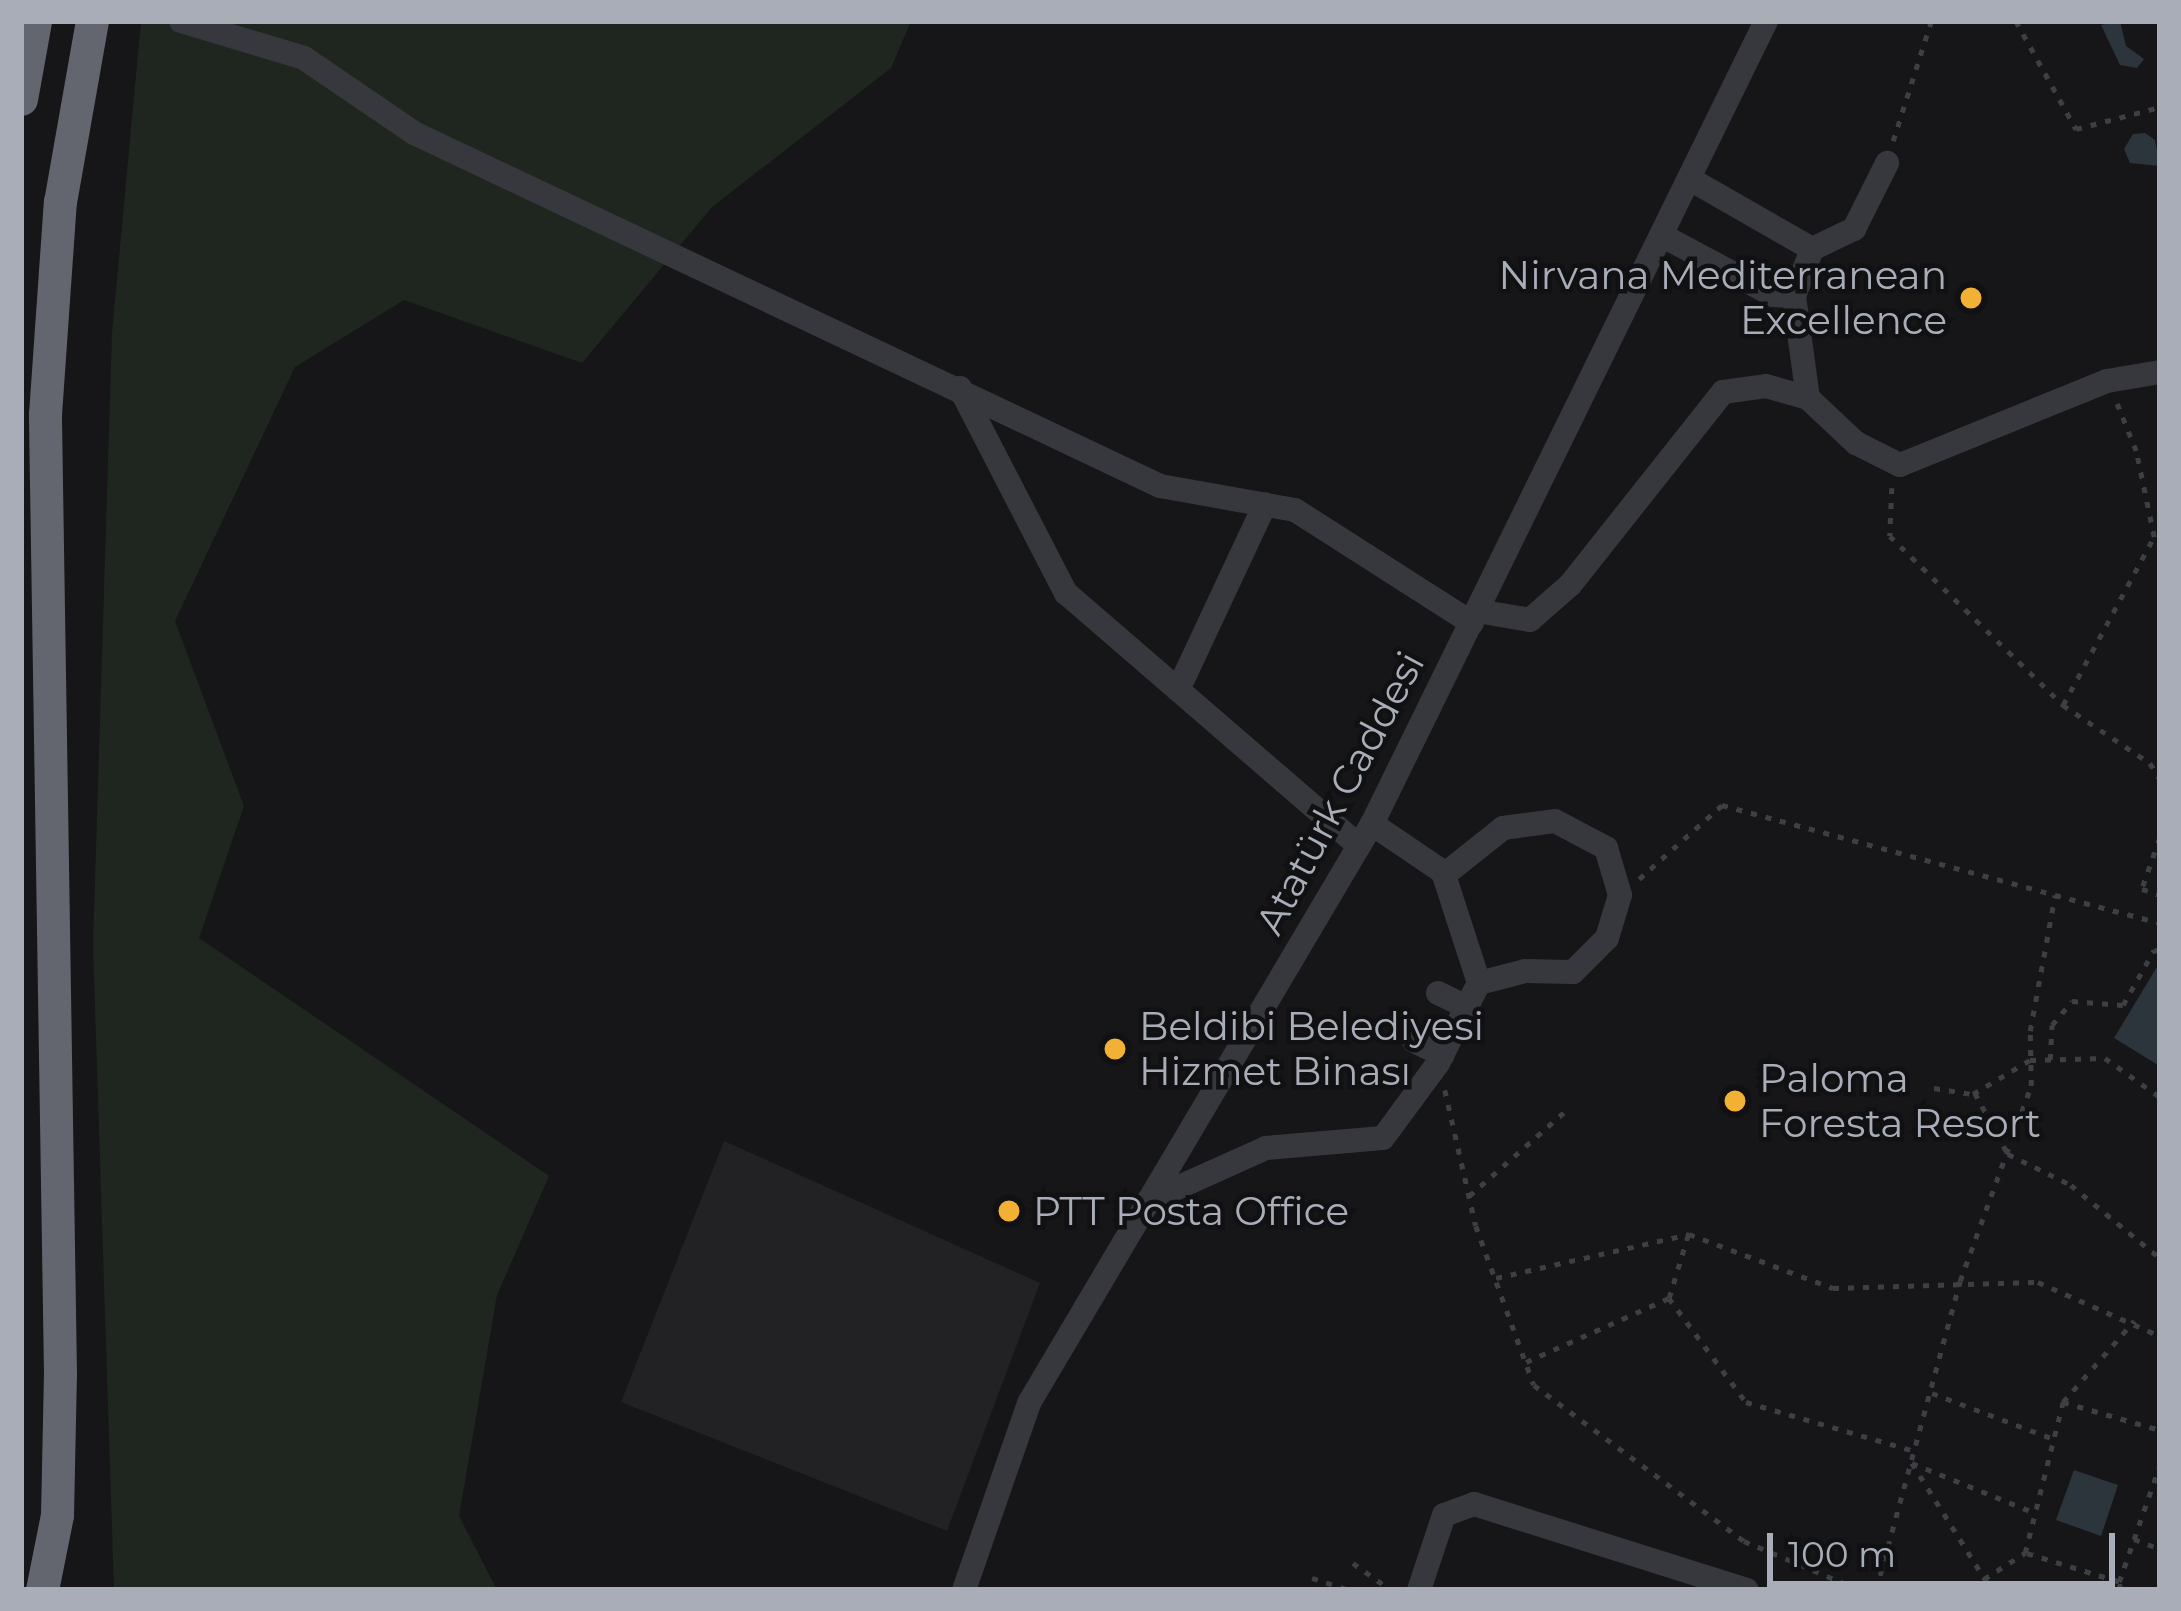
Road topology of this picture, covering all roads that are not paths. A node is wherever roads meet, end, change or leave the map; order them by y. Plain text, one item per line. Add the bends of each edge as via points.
1 (35, 21) edge
2 (92, 21) edge
3 (181, 21) edge
4 (1766, 21) edge
5 (21, 99) edge
6 (1887, 163) road end
7 (1690, 179) junction
8 (1663, 236) junction
9 (1813, 249) junction
10 (1794, 296) junction
11 (2160, 371) edge
12 (960, 388) junction
13 (1808, 398) junction
14 (1265, 504) junction
15 (1474, 617) junction
16 (1178, 690) junction
17 (1365, 835) junction
18 (1444, 875) junction
19 (1479, 983) junction
20 (1438, 993) dead end
21 (1467, 1007) junction
22 (1414, 1041) dead end
23 (1441, 1059) junction
24 (1148, 1201) junction
25 (42, 1590) edge
26 (964, 1590) edge
27 (1419, 1590) edge
28 (1748, 1590) edge

1 - 5 highway
2 - 25 highway via 60,202 45,414 60,1374 57,1515
3 - 12 street via 304,58 414,133
4 - 7 street, Atatürk Caddesi
6 - 9 street via 1854,229
7 - 8 street, Atatürk Caddesi
7 - 9 street
8 - 10 street via 1773,295
8 - 15 street, Atatürk Caddesi
9 - 10 street
10 - 13 street
11 - 13 street via 2107,381 1900,465 1856,443
12 - 14 street via 1160,486
12 - 16 street via 1066,593
13 - 15 street via 1766,386 1723,392 1570,585 1530,620
14 - 15 street via 1295,510
14 - 16 street
15 - 17 street, Atatürk Caddesi
16 - 17 street
17 - 18 street
17 - 24 street, Atatürk Caddesi
18 - 19 street
18 - 19 street via 1503,828 1555,820 1606,848 1620,895 1607,938 1573,972 1525,971
19 - 21 street
20 - 21 street
21 - 23 street
22 - 23 street
23 - 24 street via 1383,1138 1266,1148
24 - 26 street, Atatürk Caddesi via 1029,1403
27 - 28 street via 1444,1515 1474,1504

